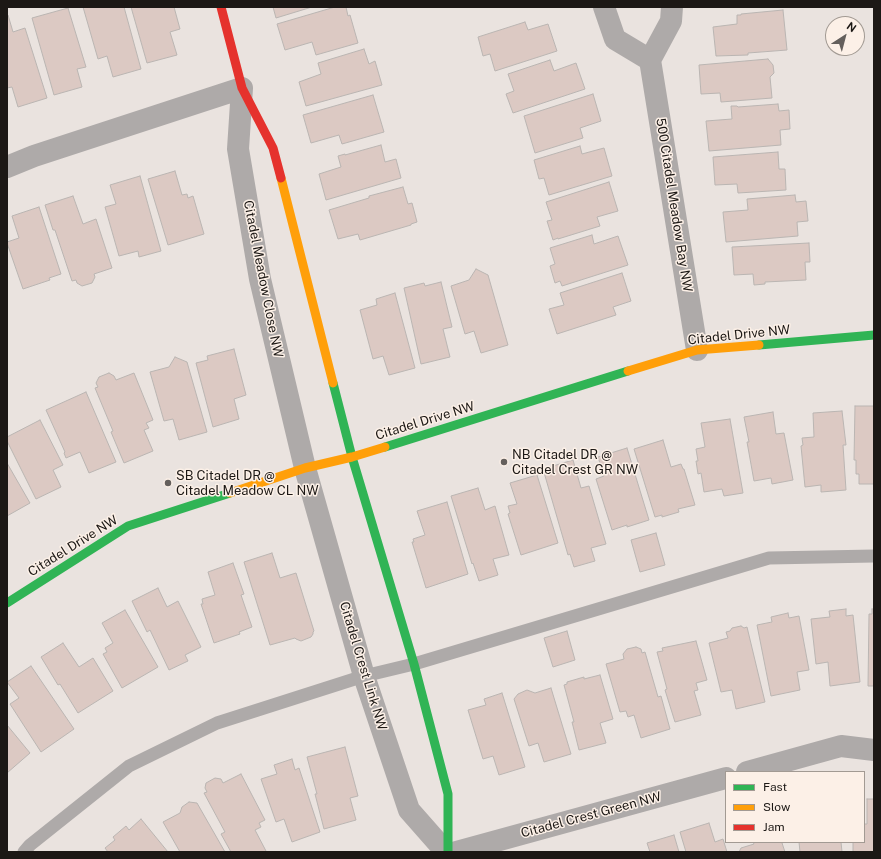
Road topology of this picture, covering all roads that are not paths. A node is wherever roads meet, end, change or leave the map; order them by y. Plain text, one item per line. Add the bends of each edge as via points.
1 (220, 7) edge
2 (604, 7) edge
3 (672, 7) edge
4 (650, 60) junction
5 (242, 88) junction
6 (7, 167) edge
7 (874, 335) edge
8 (697, 350) junction
9 (352, 457) junction
10 (304, 468) junction
11 (874, 556) edge
12 (7, 603) edge
13 (414, 664) junction
14 (364, 676) junction
15 (874, 750) edge
16 (752, 771) edge
17 (725, 778) edge
18 (24, 852) edge
19 (447, 852) edge
20 (456, 852) edge

1 - 5 street, Citadel Meadow Close NW
2 - 4 street via 615,39
3 - 4 street via 671,22
4 - 8 street, 500 Citadel Meadow Bay NW
5 - 6 street
5 - 9 street, Citadel Meadow Close NW via 273,148
5 - 10 street, Citadel Meadow Close NW via 238,149 240,164 260,279
7 - 8 street, Citadel Drive NW
8 - 9 street, Citadel Drive NW
9 - 10 street, Citadel Drive NW
9 - 13 street, Citadel Crest Link NW
10 - 12 street, Citadel Drive NW via 128,526
10 - 14 street, Citadel Crest Link NW
11 - 13 lane via 769,558
13 - 14 lane
13 - 19 street, Citadel Crest Link NW via 448,794
14 - 18 lane via 217,723 129,766
14 - 19 street, Citadel Crest Link NW via 409,810
15 - 16 street via 841,746
17 - 20 street, Citadel Crest Green NW

